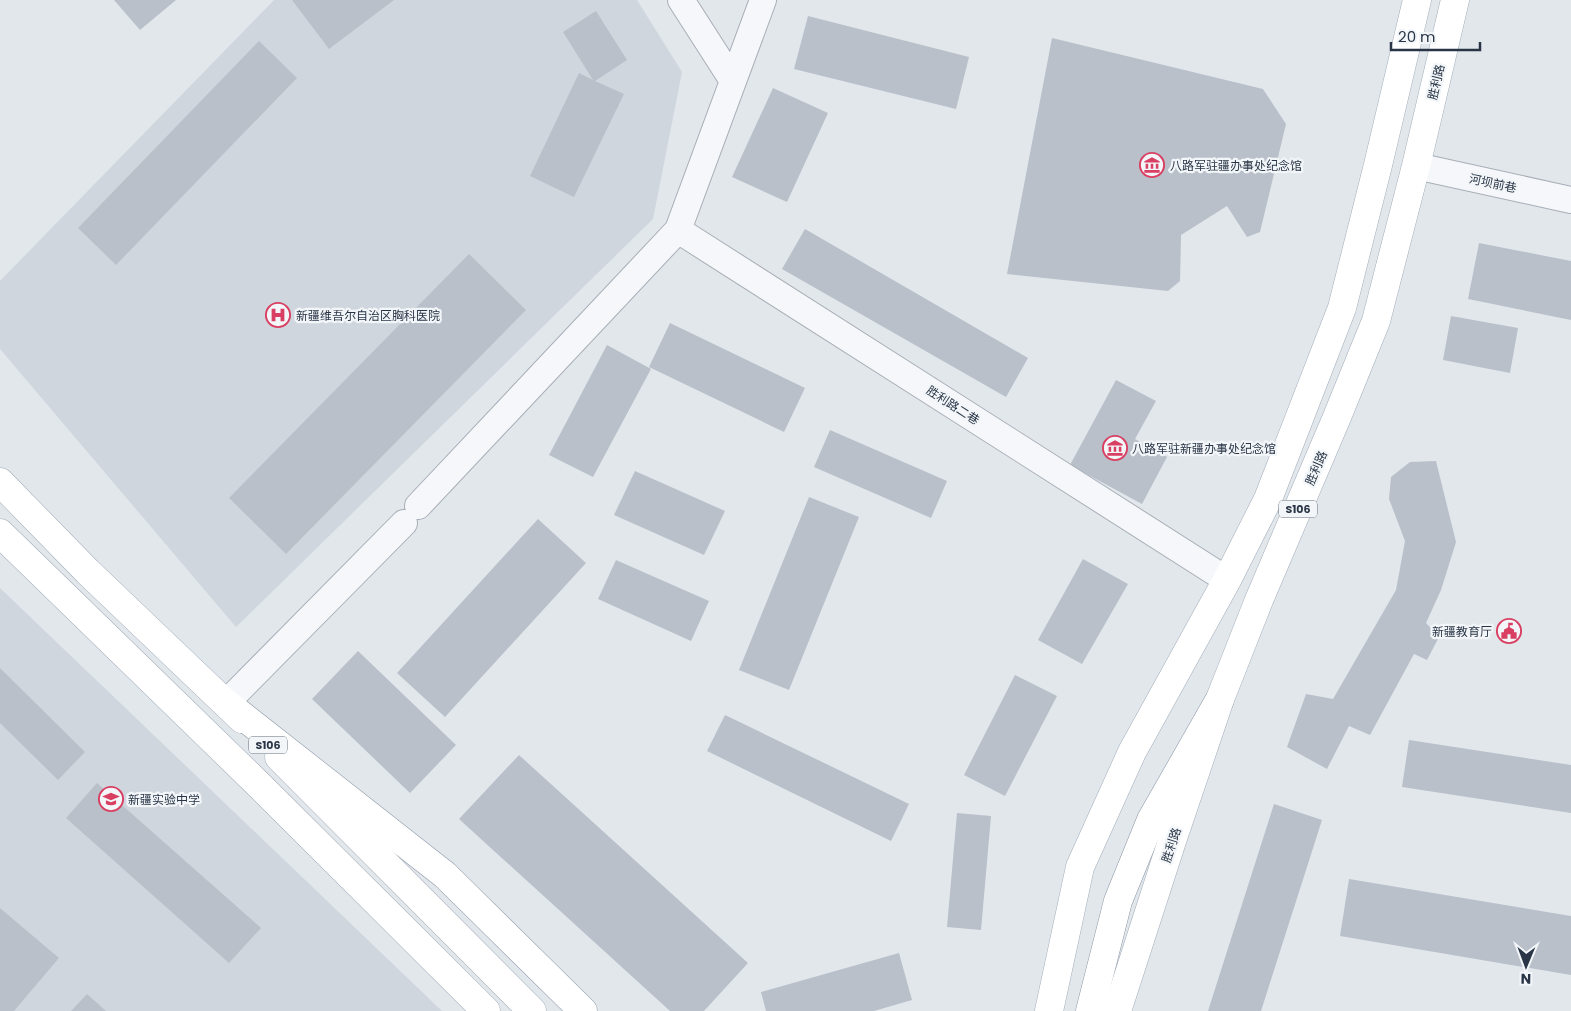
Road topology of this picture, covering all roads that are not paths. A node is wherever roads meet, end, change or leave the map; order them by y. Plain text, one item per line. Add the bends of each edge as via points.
1 (681, 0) edge
2 (762, 0) edge
3 (1417, 0) edge
4 (1455, 0) edge
5 (733, 80) junction
6 (1416, 166) junction
7 (1571, 200) edge
8 (678, 230) junction
9 (0, 482) edge
10 (0, 533) edge
11 (1228, 580) junction
12 (1220, 699) junction
13 (226, 703) junction
14 (486, 1011) edge
15 (532, 1011) edge
16 (584, 1011) edge
17 (1049, 1011) edge
18 (1090, 1011) edge
19 (1117, 1011) edge

1 - 5 street
2 - 5 street
3 - 11 main road, S106 via 1342,308 1268,499
4 - 6 main road, 胜利路 / S106
5 - 8 street
6 - 7 street, 河坝前巷
6 - 12 main road, 胜利路 / S106 via 1376,321
8 - 11 street, 胜利路二巷
8 - 13 street via 411,514
9 - 13 main road, S106 via 88,572
10 - 14 main road, S106 via 258,782
11 - 17 main road, S106 via 1132,752 1080,866
12 - 18 main road via 1151,820 1118,901
12 - 19 main road, 胜利路 / S106
13 - 15 main road, S106
13 - 16 main road via 445,875

